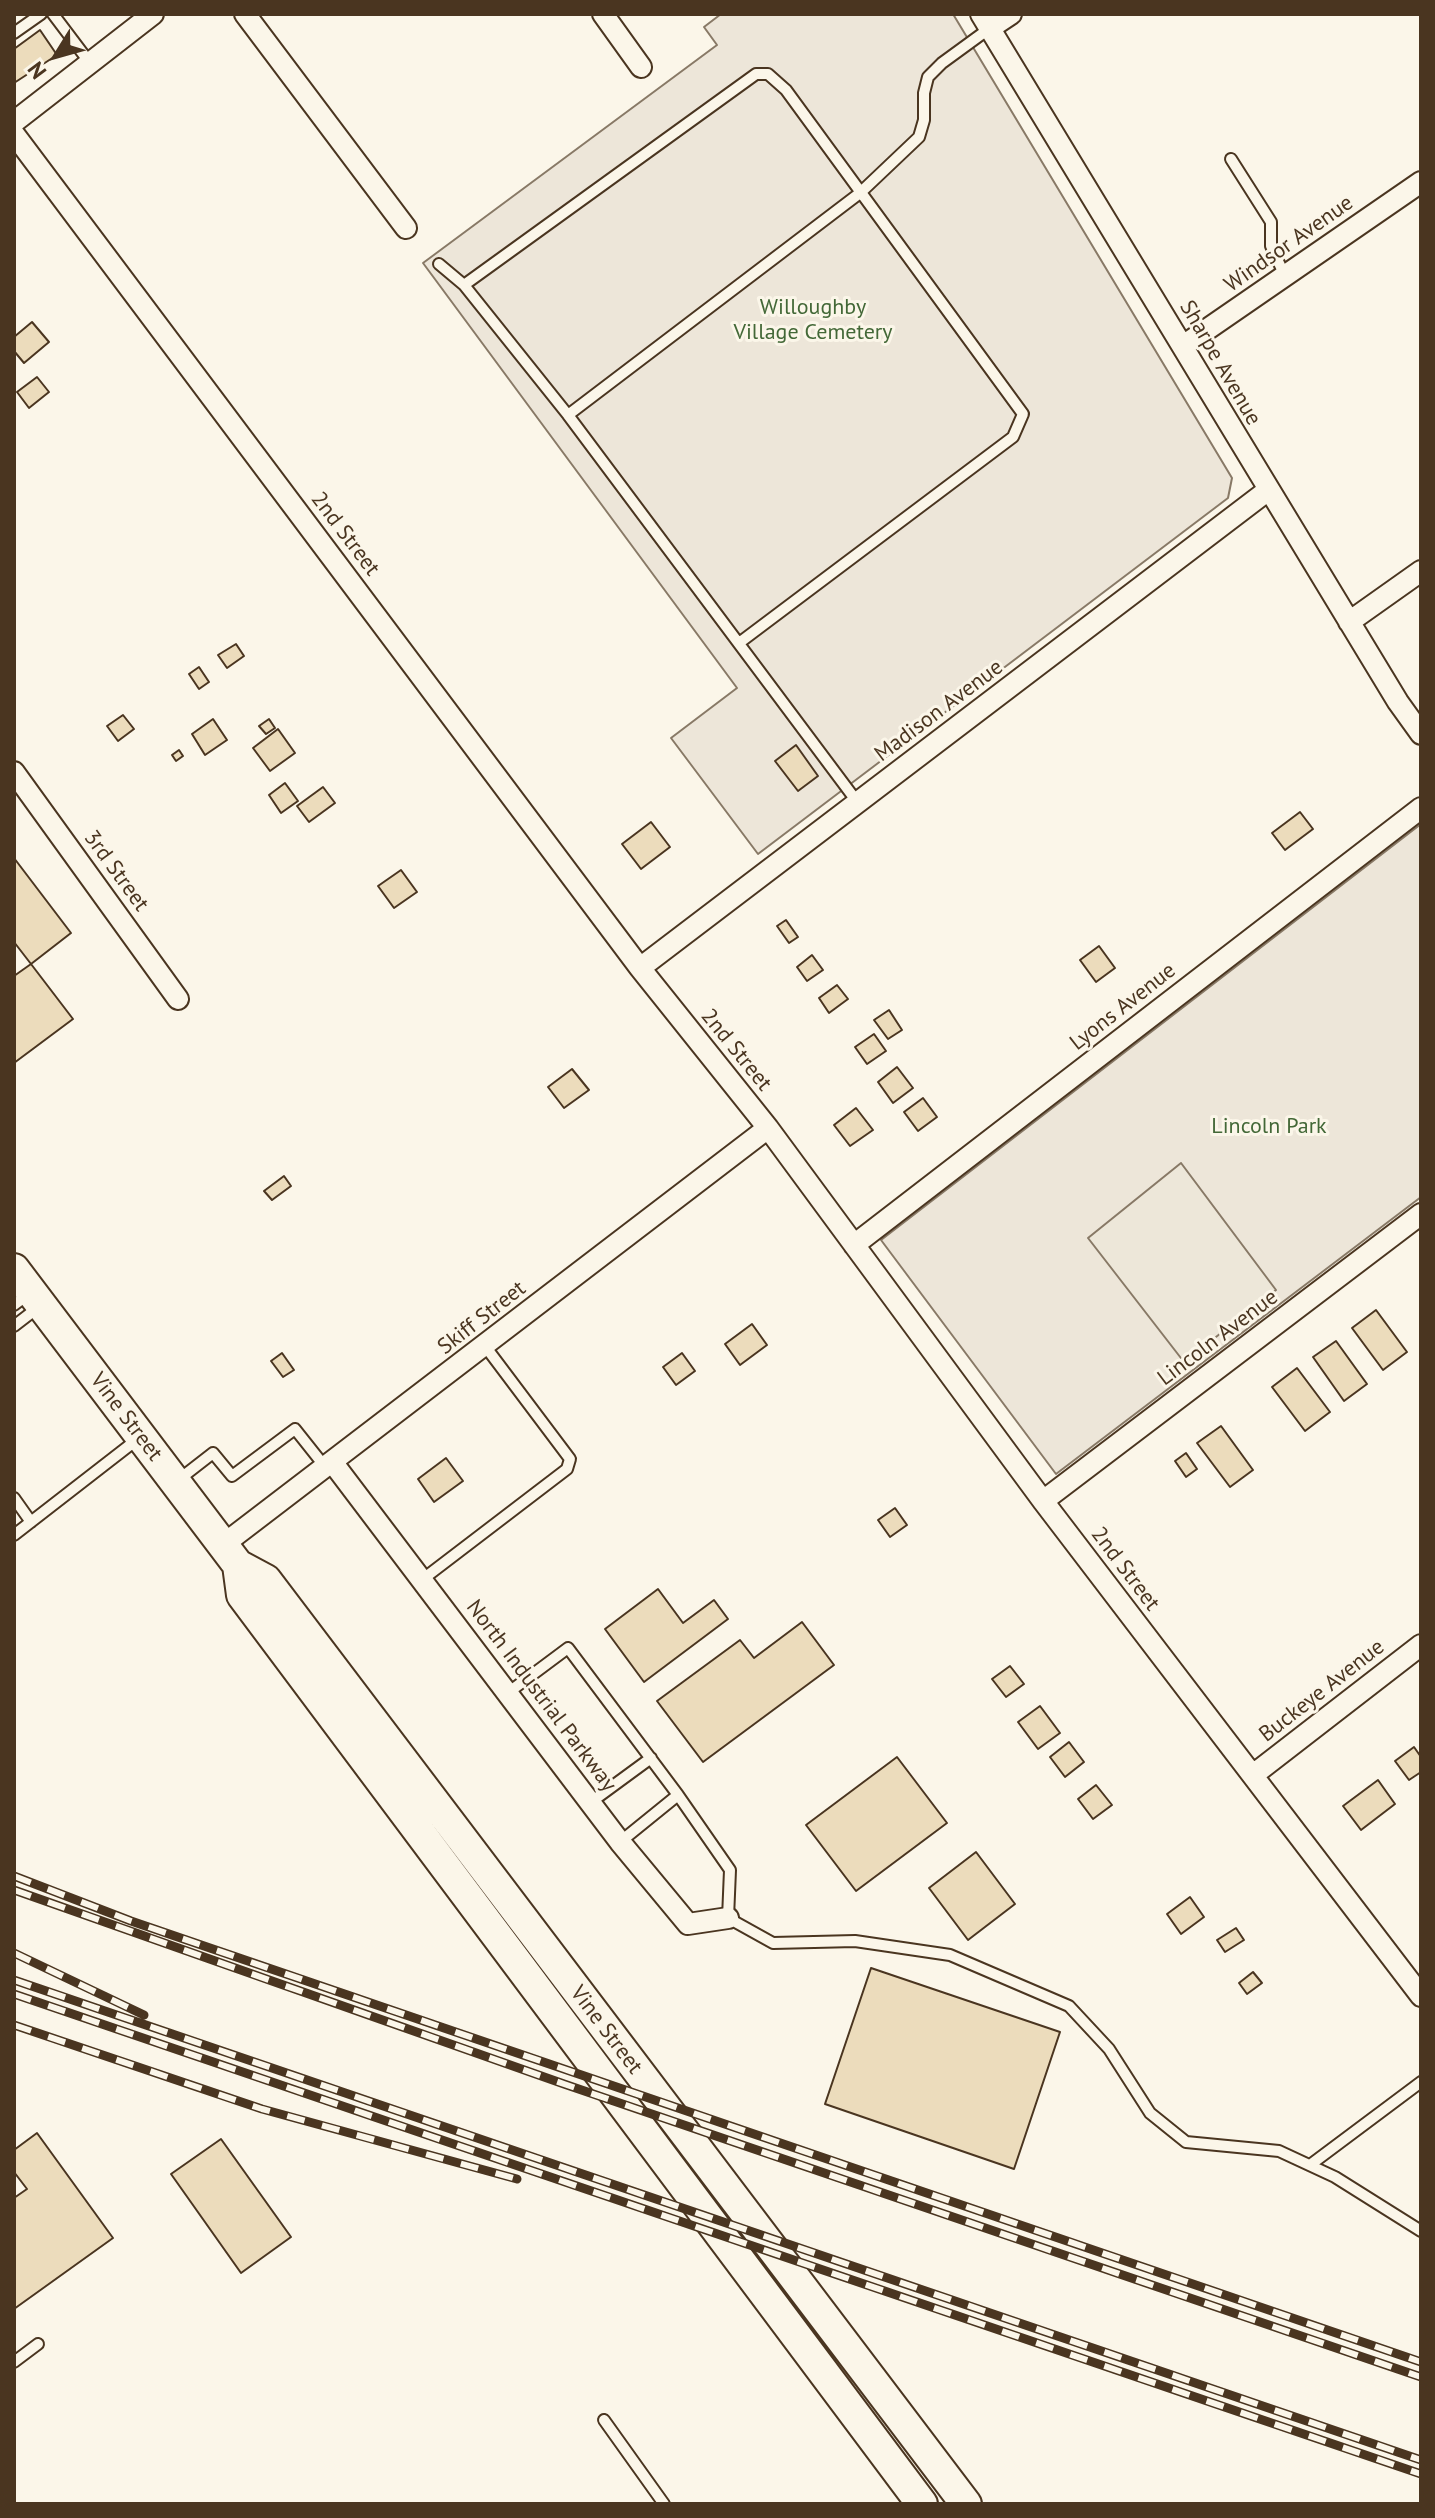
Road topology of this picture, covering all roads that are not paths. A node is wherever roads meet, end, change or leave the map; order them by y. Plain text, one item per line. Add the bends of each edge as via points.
1 (41, 14) edge
2 (53, 14) edge
3 (153, 14) edge
4 (245, 14) edge
5 (603, 14) edge
6 (1011, 14) edge
7 (986, 21) edge
8 (14, 33) edge
9 (90, 63) junction
10 (641, 67) dead end
11 (14, 122) edge
12 (14, 134) edge
13 (1231, 159) dead end
14 (1421, 182) edge
15 (860, 193) junction
16 (406, 228) dead end
17 (439, 264) dead end
18 (1285, 276) junction
19 (464, 285) junction
20 (1183, 346) junction
21 (568, 415) junction
22 (1267, 491) junction
23 (1421, 571) edge
24 (1349, 622) junction
25 (739, 643) junction
26 (1421, 734) edge
27 (16, 778) edge
28 (858, 803) junction
29 (1421, 808) edge
30 (640, 968) junction
31 (178, 999) dead end
32 (768, 1128) junction
33 (1421, 1214) edge
34 (854, 1245) junction
35 (25, 1293) edge
36 (14, 1326) edge
37 (485, 1346) junction
38 (141, 1437) junction
39 (329, 1466) junction
40 (176, 1482) junction
41 (14, 1498) edge
42 (1043, 1501) junction
43 (31, 1522) junction
44 (14, 1535) edge
45 (231, 1554) junction
46 (423, 1579) junction
47 (1421, 1645) edge
48 (509, 1692) junction
49 (651, 1758) junction
50 (1253, 1775) junction
51 (678, 1795) junction
52 (591, 1802) junction
53 (620, 1842) junction
54 (728, 1918) junction
55 (1421, 1996) edge
56 (1421, 2082) edge
57 (1310, 2165) junction
58 (1421, 2231) edge
59 (38, 2344) dead end
60 (14, 2362) edge
61 (604, 2420) dead end
62 (664, 2504) edge
63 (922, 2504) edge
64 (966, 2504) edge

1 - 8 lane
2 - 9 lane
3 - 9 street
4 - 16 street
5 - 10 street
6 - 7 street
7 - 15 lane via 928,77 919,137
7 - 20 street, Sharpe Avenue
9 - 11 street
12 - 30 street, 2nd Street
13 - 18 lane via 1271,222 1271,246
14 - 18 street, Windsor Avenue
15 - 19 lane via 778,79 756,74
15 - 21 lane
15 - 25 lane via 1019,405 1022,422 1013,437
17 - 19 lane
18 - 20 street, Windsor Avenue
19 - 21 lane
20 - 22 street, Sharpe Avenue
21 - 25 lane
22 - 24 street, Sharpe Avenue
22 - 28 street, Madison Avenue
23 - 24 street
24 - 26 street, Sharpe Avenue
25 - 28 lane
27 - 31 street, 3rd Street
28 - 30 street, Madison Avenue
29 - 34 street, Lyons Avenue
30 - 32 street, 2nd Street
32 - 34 street, 2nd Street
32 - 37 street, Skiff Street
33 - 42 street, Lincoln Avenue
34 - 42 street, 2nd Street
35 - 36 lane
35 - 38 main road, Vine Street
37 - 39 street, Skiff Street
37 - 46 lane via 570,1459 567,1469
38 - 40 main road, Vine Street
38 - 43 lane
39 - 40 lane via 295,1429 232,1476 213,1453
39 - 45 street, Skiff Street
39 - 46 street, North Industrial Parkway
40 - 45 main road, Vine Street
41 - 43 lane
42 - 50 street, 2nd Street
43 - 44 lane
45 - 63 main road, Vine Street via 242,1595
45 - 64 main road, Vine Street via 266,1580
46 - 48 street, North Industrial Parkway
47 - 50 street, Buckeye Avenue
48 - 49 lane via 568,1648
48 - 52 street, North Industrial Parkway
49 - 51 lane
49 - 52 lane
50 - 55 street, 2nd Street
51 - 53 lane
51 - 54 lane via 730,1870
52 - 53 street, North Industrial Parkway
53 - 54 street, North Industrial Parkway via 688,1924
54 - 57 lane via 773,1943 855,1941 950,1955 1069,2006 1109,2049 1150,2113 1186,2142 1279,2151
56 - 57 lane
57 - 58 lane
59 - 60 lane
61 - 62 lane

